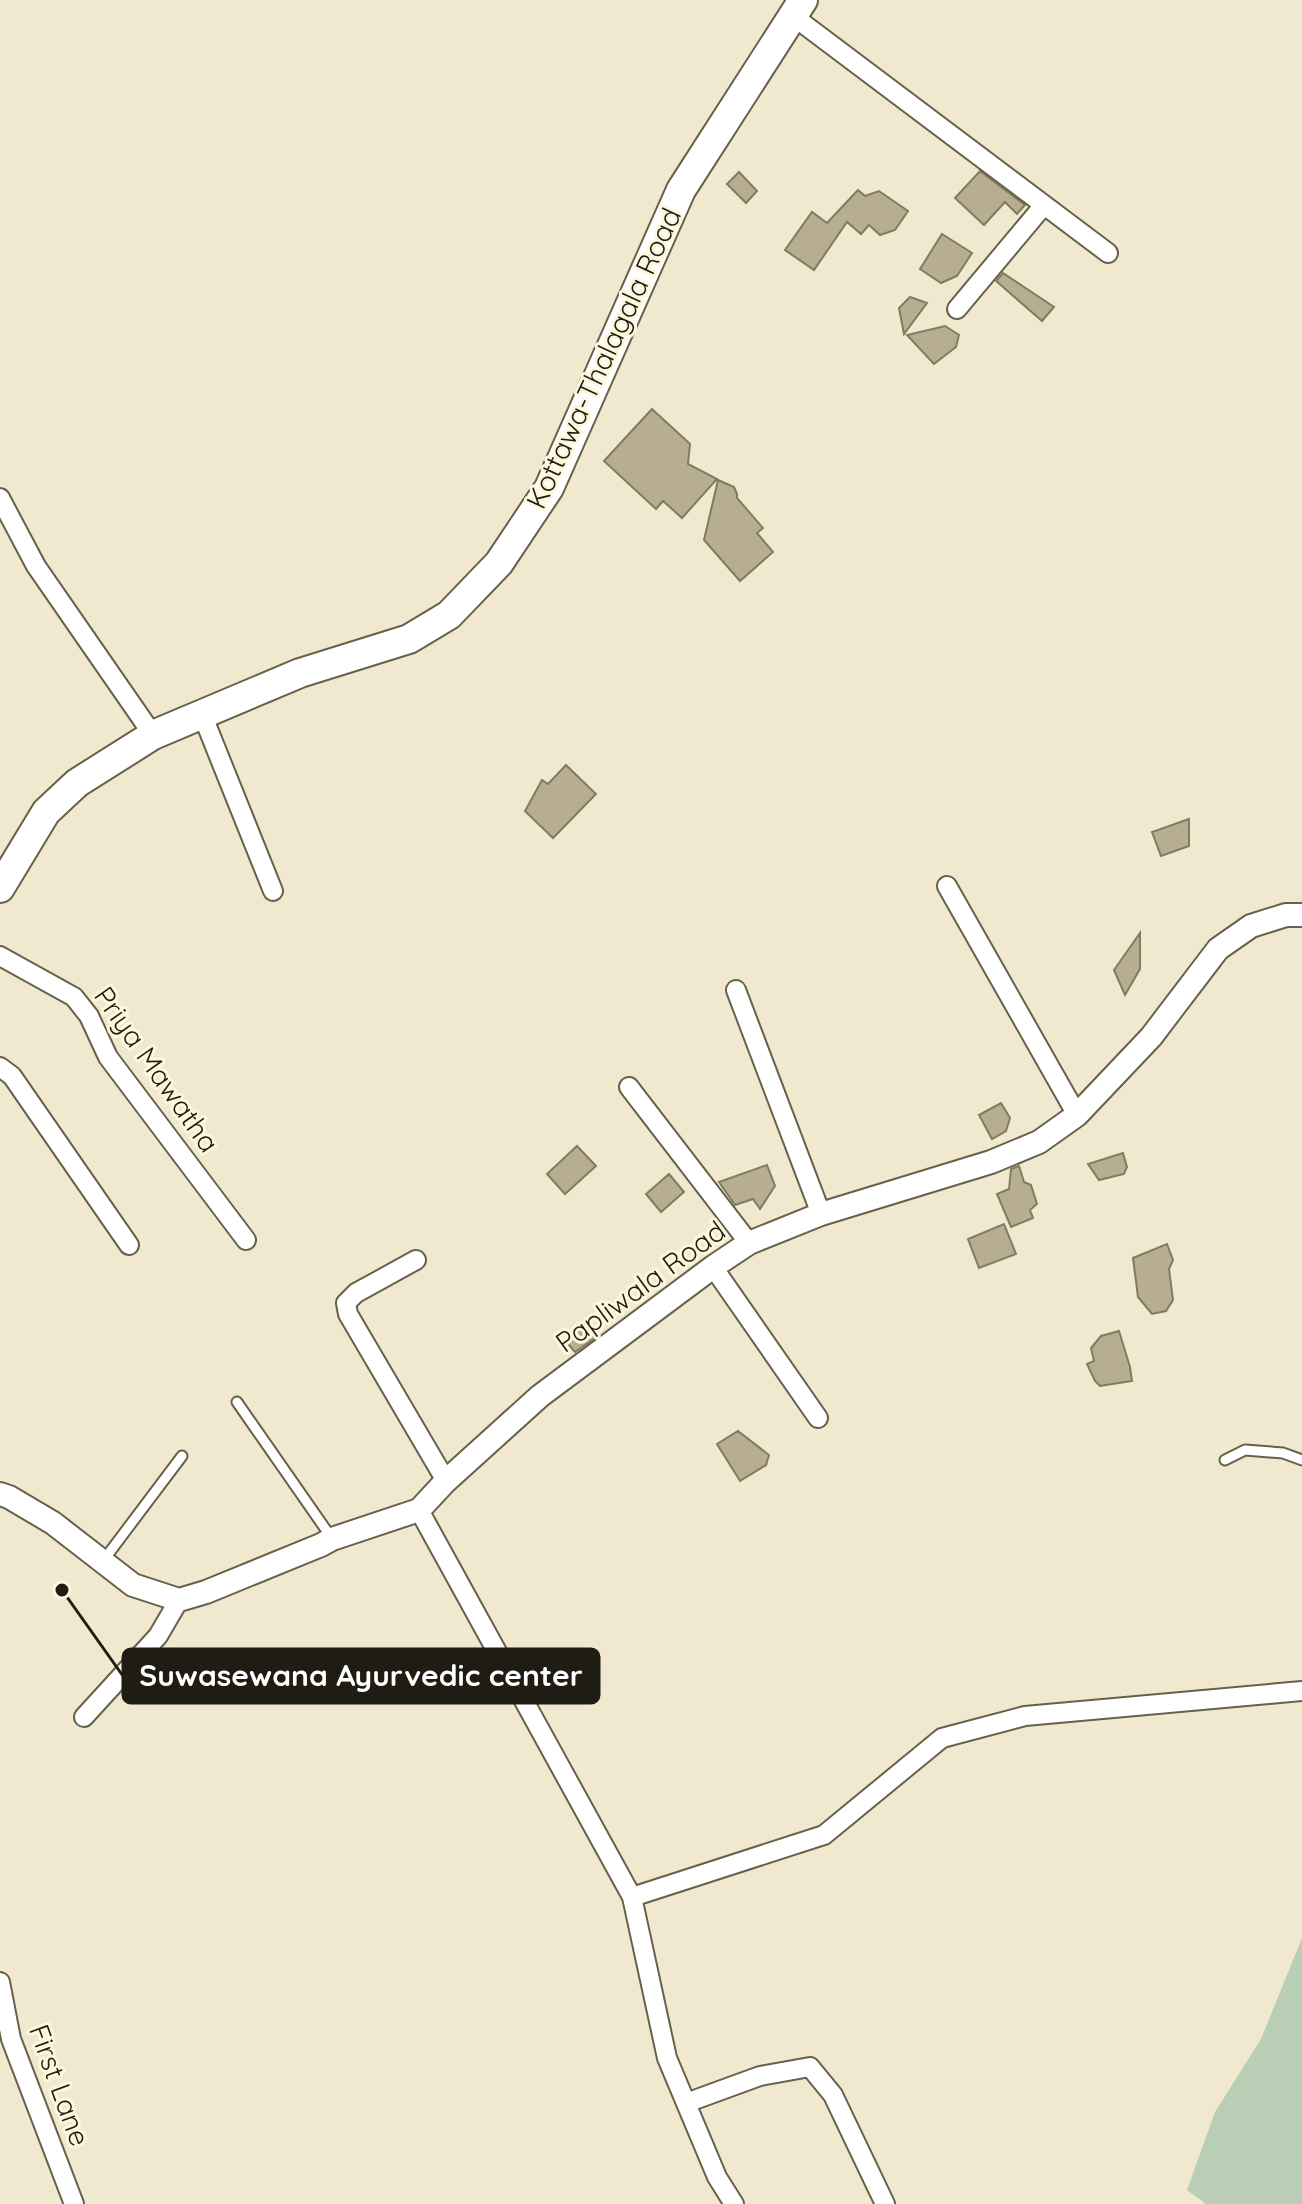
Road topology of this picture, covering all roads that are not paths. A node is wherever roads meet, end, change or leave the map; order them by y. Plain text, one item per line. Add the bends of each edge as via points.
1 (798, 8) edge
2 (1044, 205) junction
3 (1108, 253) dead end
4 (957, 309) dead end
5 (0, 498) edge
6 (202, 714) junction
7 (153, 735) junction
8 (947, 886) dead end
9 (0, 888) edge
10 (273, 891) dead end
11 (1302, 915) edge
12 (0, 956) edge
13 (736, 990) dead end
14 (0, 1067) edge
15 (629, 1087) dead end
16 (1077, 1115) junction
17 (821, 1214) junction
18 (246, 1240) dead end
19 (749, 1243) junction
20 (129, 1245) dead end
21 (416, 1260) dead end
22 (713, 1267) junction
23 (237, 1402) dead end
24 (818, 1418) dead end
25 (182, 1456) dead end
26 (1225, 1460) dead end
27 (1302, 1460) edge
28 (446, 1481) junction
29 (0, 1494) edge
30 (419, 1510) junction
31 (332, 1539) junction
32 (103, 1561) junction
33 (179, 1600) junction
34 (1302, 1691) edge
35 (84, 1717) dead end
36 (632, 1897) junction
37 (0, 1982) edge
38 (686, 2103) junction
39 (74, 2204) edge
40 (734, 2204) edge
41 (885, 2204) edge

1 - 2 street
1 - 6 main road, Kottawa-Thalagala Road via 681,190 549,488 499,563 449,615 409,639 300,673
2 - 3 street
2 - 4 street
5 - 7 street via 36,566
6 - 7 main road, Kottawa-Thalagala Road
6 - 10 street
7 - 9 main road, Kottawa-Thalagala Road via 77,783 46,812
8 - 16 street
11 - 16 street, Papliwala Road via 1251,926 1218,949 1151,1037
12 - 18 street, Priya Mawatha via 74,997 108,1057
13 - 17 street
14 - 20 street via 12,1076
15 - 19 street
16 - 17 street, Papliwala Road via 1039,1142 991,1162
17 - 19 street, Papliwala Road
19 - 22 street, Papliwala Road
21 - 28 street via 346,1303
22 - 24 street
22 - 28 street, Papliwala Road via 540,1396
23 - 31 lane
25 - 32 lane
26 - 27 lane via 1245,1450
28 - 30 street, Papliwala Road
29 - 32 street via 53,1523
30 - 31 street, Papliwala Road
30 - 36 street
31 - 33 street, Papliwala Road
32 - 33 street via 133,1585
33 - 35 street via 158,1636
34 - 36 street via 1025,1716 942,1738 824,1835
36 - 38 street via 667,2058
37 - 39 street, First Lane via 11,2039
38 - 40 street
38 - 41 street via 760,2076 810,2067 833,2095

